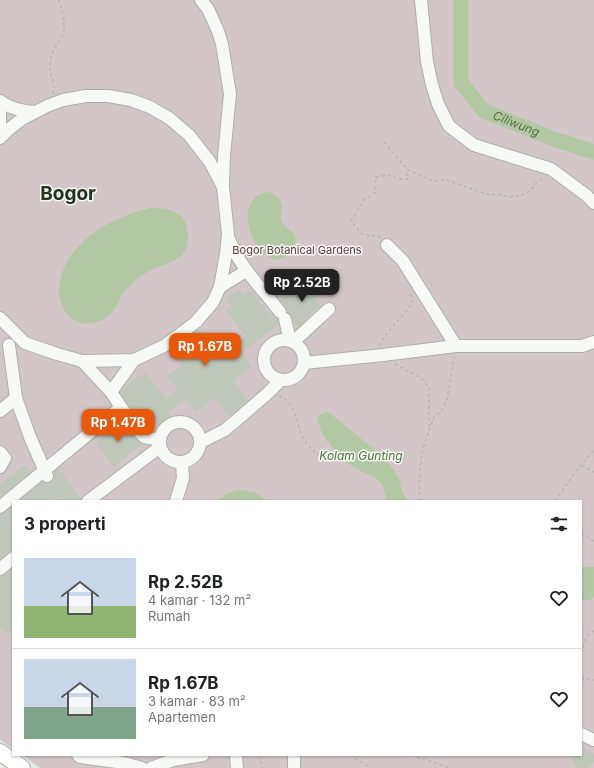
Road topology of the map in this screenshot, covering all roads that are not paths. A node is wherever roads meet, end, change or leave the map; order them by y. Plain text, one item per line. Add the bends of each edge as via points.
1 (201, 0) edge
2 (421, 0) edge
3 (0, 101) edge
4 (34, 112) junction
5 (0, 113) edge
6 (0, 130) edge
7 (0, 138) edge
8 (224, 156) junction
9 (209, 160) junction
10 (223, 187) junction
11 (594, 203) edge
12 (228, 234) junction
13 (387, 245) road end
14 (246, 271) junction
15 (220, 287) junction
16 (329, 309) dead end
17 (0, 318) edge
18 (292, 341) junction
19 (594, 342) edge
20 (25, 343) junction
21 (4, 345) edge
22 (456, 346) junction
23 (582, 346) junction
24 (594, 352) edge
25 (134, 360) junction
26 (82, 361) junction
27 (304, 363) junction
28 (281, 380) junction
29 (111, 392) junction
30 (16, 398) junction
31 (121, 408) junction
32 (0, 410) edge
33 (201, 442) junction
34 (160, 443) junction
35 (0, 452) edge
36 (182, 463) junction
37 (0, 467) edge
38 (46, 474) junction
39 (12, 500) edge
40 (12, 500) tunnel mouth
41 (89, 500) edge
42 (176, 500) edge
43 (2, 508) tunnel mouth
44 (12, 559) edge
45 (0, 569) edge
46 (582, 734) edge
47 (594, 740) edge
48 (0, 752) edge
49 (80, 756) edge
50 (198, 756) edge
51 (236, 756) edge
52 (294, 756) edge
53 (111, 761) junction
54 (174, 761) edge
55 (21, 764) edge
56 (100, 768) edge
57 (142, 768) edge
58 (151, 768) edge
59 (237, 768) edge
60 (294, 768) edge

1 - 8 lane via 218,31 230,94
2 - 11 lane via 432,85 449,126 474,145 551,169
3 - 4 lane via 13,108
4 - 7 lane
4 - 9 lane via 64,100 86,96 131,100 169,118 189,135
5 - 6 lane
8 - 9 lane
8 - 10 lane
9 - 10 lane
10 - 12 lane
12 - 14 lane via 234,252
12 - 15 lane
13 - 22 lane via 403,261
14 - 15 lane
14 - 18 lane via 283,315
15 - 25 lane via 213,302 196,322 164,346
16 - 18 lane
17 - 20 lane
18 - 27 lane via 302,351
18 - 28 lane via 277,341 271,344 264,355 269,374
19 - 23 lane
20 - 21 lane
20 - 26 lane
21 - 30 lane
22 - 23 lane
22 - 27 lane
23 - 24 lane
25 - 26 lane
25 - 29 lane
26 - 29 lane
27 - 28 lane via 296,376
28 - 33 lane via 225,430
29 - 31 lane
30 - 32 lane
30 - 38 lane
31 - 34 lane via 144,437
31 - 38 lane
33 - 34 lane via 196,429 185,422 178,422 166,428
33 - 36 lane via 195,457
34 - 36 lane via 162,452 169,460
34 - 41 lane
35 - 37 lane via 5,458
36 - 42 lane via 183,478
38 - 40 lane
39 - 43 lane
44 - 45 lane
46 - 47 lane
48 - 55 main road
49 - 53 lane
50 - 54 lane
51 - 59 lane
52 - 60 lane
53 - 56 lane
53 - 57 lane
54 - 58 lane

